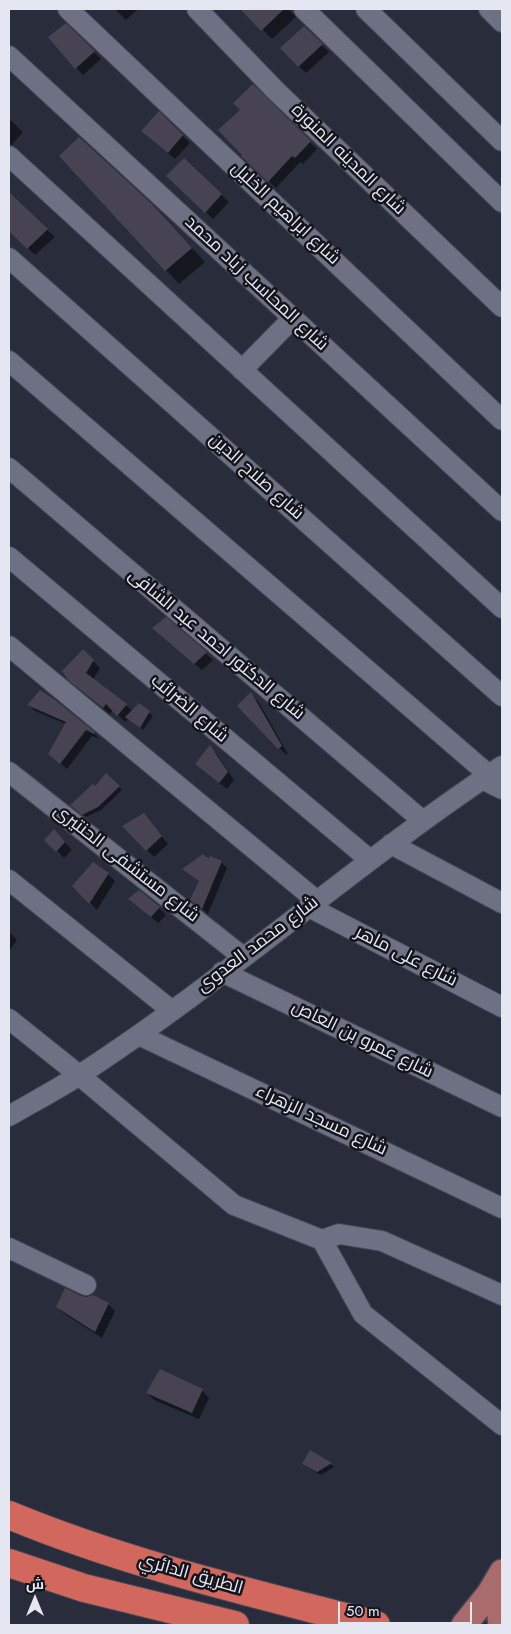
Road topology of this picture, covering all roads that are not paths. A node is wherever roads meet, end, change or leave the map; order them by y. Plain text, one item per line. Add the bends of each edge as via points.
1 (68, 9) edge
2 (197, 9) edge
3 (304, 9) edge
4 (366, 9) edge
5 (489, 9) edge
6 (502, 22) edge
7 (9, 56) edge
8 (502, 141) edge
9 (9, 156) edge
10 (502, 202) edge
11 (9, 258) edge
12 (502, 307) edge
13 (293, 318) junction
14 (9, 360) edge
15 (242, 370) junction
16 (502, 420) edge
17 (9, 468) edge
18 (502, 511) edge
19 (9, 557) edge
20 (502, 608) edge
21 (9, 646) edge
22 (502, 696) edge
23 (9, 772) edge
24 (494, 777) edge
25 (423, 821) junction
26 (391, 844) junction
27 (370, 860) junction
28 (9, 880) edge
29 (502, 903) edge
30 (313, 904) junction
31 (243, 957) junction
32 (222, 972) junction
33 (502, 1007) edge
34 (171, 1010) junction
35 (9, 1019) edge
36 (139, 1035) junction
37 (79, 1075) junction
38 (502, 1107) edge
39 (9, 1116) edge
40 (502, 1208) edge
41 (322, 1240) junction
42 (9, 1248) edge
43 (86, 1285) dead end
44 (502, 1295) edge
45 (502, 1425) edge
46 (9, 1515) edge
47 (9, 1563) edge
48 (502, 1572) edge
49 (502, 1607) edge
50 (235, 1625) edge
51 (376, 1625) edge
52 (464, 1625) edge
53 (500, 1625) edge

1 - 16 street, شارع ابراهيم الخليل
2 - 12 street, شارع المدينه المنورة via 276,91
3 - 10 street
4 - 8 street
5 - 6 street
7 - 13 street, شارع المحاسب زياد محمد
9 - 15 street
11 - 22 street, شارع صلاح الدين
13 - 15 street
13 - 18 street, شارع المحاسب زياد محمد
14 - 24 street
15 - 20 street
17 - 25 street, شارع الدكتور احمد عبد الشافى
19 - 27 street, شارع الضرائب
21 - 30 street, شارع على ماهر
23 - 31 street, شارع مستشفى الحنتيرى
24 - 25 street, شارع محمد العدوى
25 - 26 street, شارع محمد العدوى
26 - 27 street, شارع محمد العدوى
26 - 29 street
27 - 30 street, شارع محمد العدوى
28 - 34 street
30 - 31 street, شارع محمد العدوى
30 - 33 street, شارع على ماهر
31 - 32 street, شارع محمد العدوى
32 - 34 street, شارع محمد العدوى
32 - 38 street, شارع عمرو بن العاص
34 - 36 street, شارع محمد العدوى
35 - 37 street
36 - 37 street, شارع محمد العدوى
36 - 40 street, شارع مسجد الزهراء
37 - 39 street, شارع محمد العدوى
37 - 41 street via 234,1205
41 - 44 street via 339,1234 382,1240
41 - 45 street via 363,1314
42 - 43 street
46 - 51 highway, الطريق الدائري via 125,1557
47 - 50 highway, الطريق الدائري via 84,1588
48 - 52 main road
49 - 53 main road

